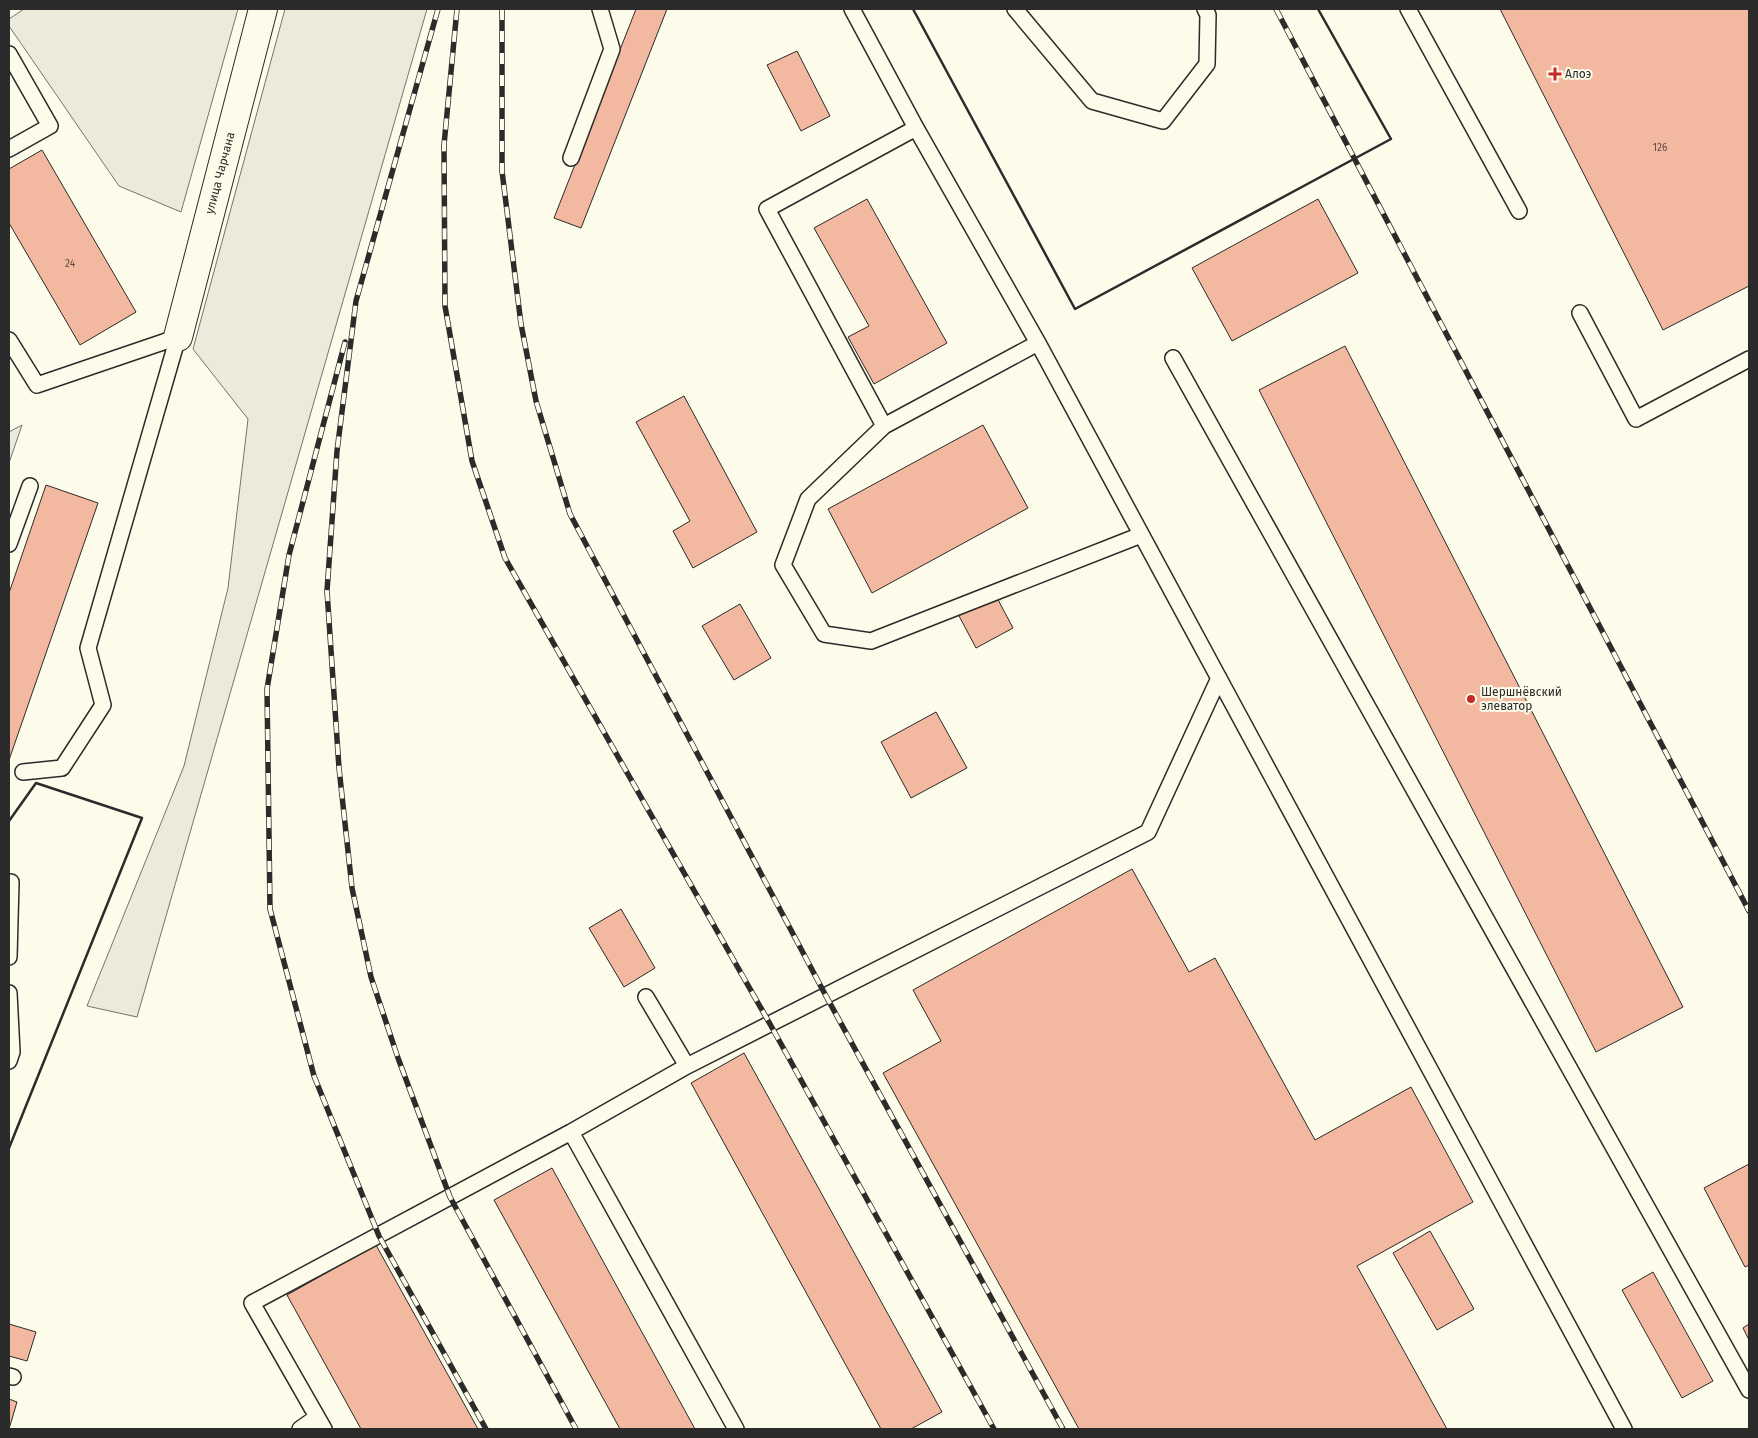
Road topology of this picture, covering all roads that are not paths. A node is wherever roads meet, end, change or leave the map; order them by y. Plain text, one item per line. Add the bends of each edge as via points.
1 (263, 9) edge
2 (600, 9) edge
3 (852, 9) edge
4 (1015, 9) edge
5 (1205, 9) edge
6 (1408, 9) edge
7 (9, 54) edge
8 (916, 128) junction
9 (9, 149) edge
10 (571, 158) dead end
11 (1519, 211) dead end
12 (1580, 313) dead end
13 (178, 337) junction
14 (1038, 343) junction
15 (10, 345) edge
16 (1173, 358) dead end
17 (1749, 358) edge
18 (884, 426) junction
19 (30, 486) dead end
20 (1141, 535) junction
21 (9, 544) edge
22 (1218, 678) junction
23 (22, 772) dead end
24 (11, 882) dead end
25 (9, 957) edge
26 (9, 993) edge
27 (646, 997) dead end
28 (9, 1061) edge
29 (687, 1066) junction
30 (571, 1132) junction
31 (1749, 1390) edge
32 (321, 1423) edge
33 (300, 1429) edge
34 (736, 1429) edge
35 (1624, 1429) edge

1 - 13 street, улица Чарчана
2 - 10 lane via 612,49
3 - 8 lane
4 - 5 lane via 1092,101 1163,121 1207,64 1208,15
6 - 11 lane
7 - 9 lane via 50,126
8 - 14 lane
8 - 18 lane via 767,209
12 - 17 lane via 1636,419
13 - 15 lane via 37,385
13 - 23 lane via 88,648 103,705 62,768
14 - 18 lane
14 - 20 lane
16 - 31 lane
18 - 20 lane via 808,499 783,565 824,634 871,641
19 - 21 lane
20 - 22 lane
22 - 29 lane via 1148,832
22 - 35 lane
24 - 25 lane
26 - 28 lane via 12,1052
27 - 29 lane
29 - 30 lane
30 - 32 lane via 252,1303
30 - 34 lane
32 - 33 lane

